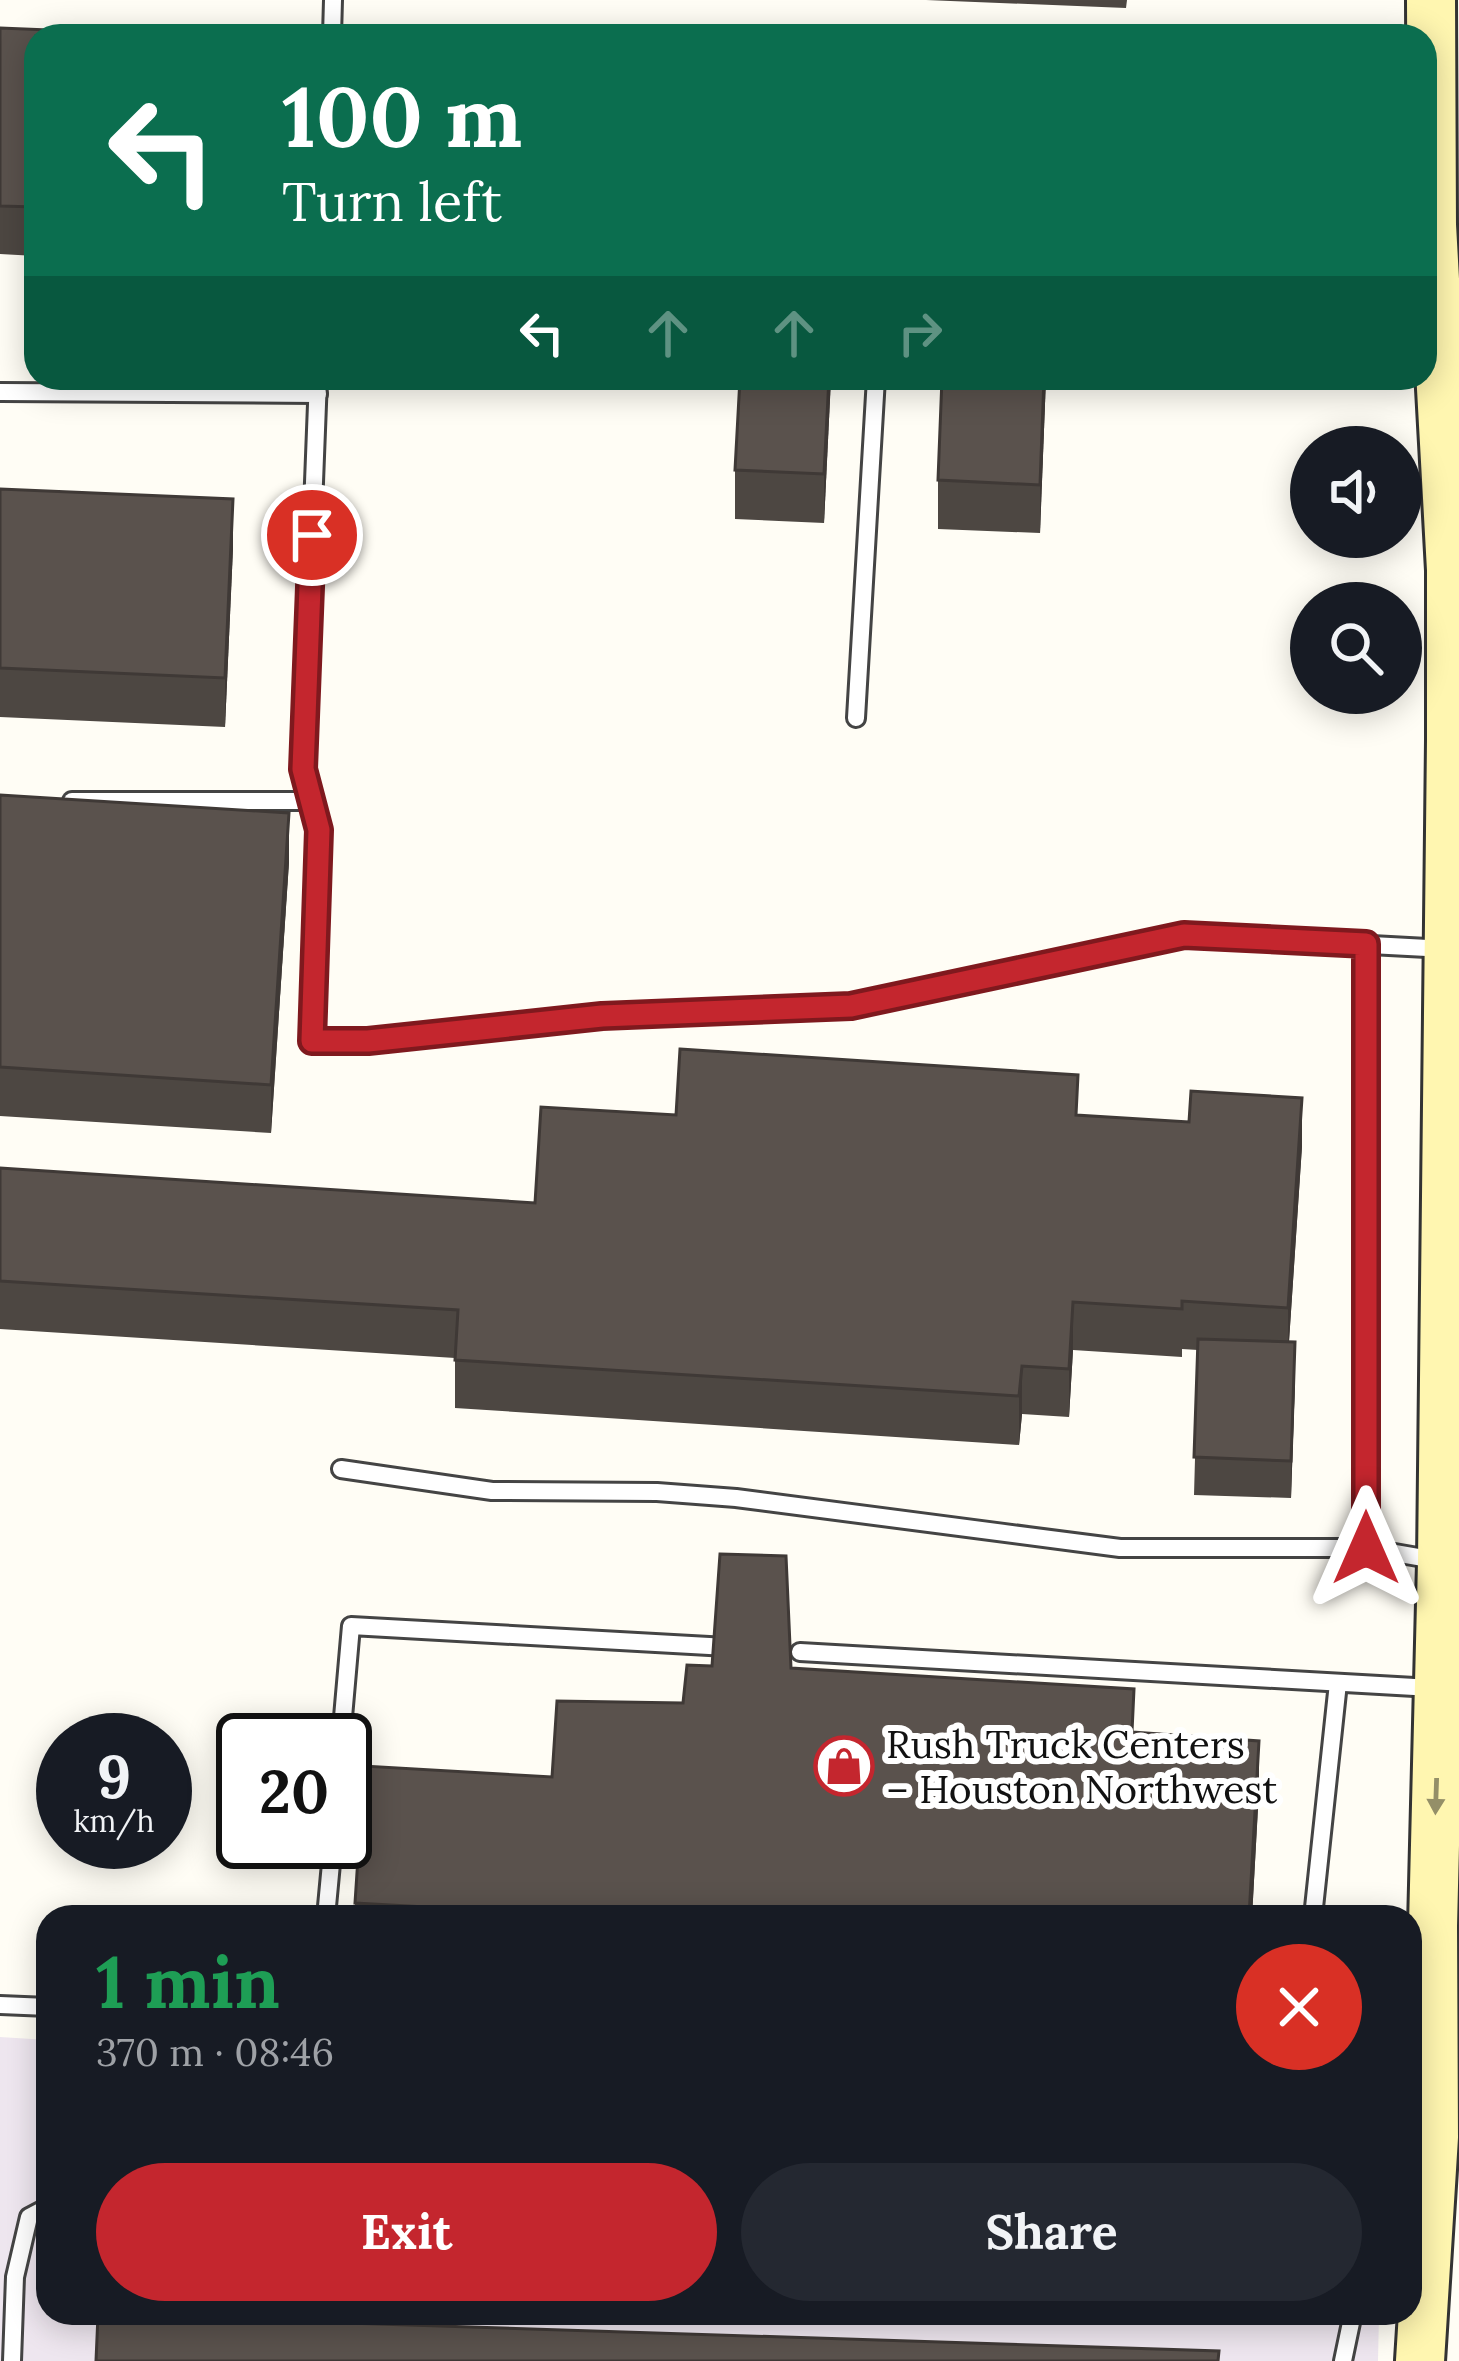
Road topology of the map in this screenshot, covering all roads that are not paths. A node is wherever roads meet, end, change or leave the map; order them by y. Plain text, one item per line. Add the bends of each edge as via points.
1 (1438, 205) edge
2 (106, 390) edge
3 (318, 390) edge
4 (875, 390) edge
5 (0, 392) edge
6 (856, 718) dead end
7 (48, 801) edge
8 (311, 801) junction
9 (1366, 944) junction
10 (1453, 950) edge
11 (341, 1469) dead end
12 (1366, 1548) junction
13 (1442, 1562) junction
14 (728, 1647) edge
15 (800, 1652) dead end
16 (1338, 1683) junction
17 (1449, 1689) edge
18 (343, 1713) edge
19 (330, 1869) edge
20 (327, 1905) edge
21 (1314, 1905) edge
22 (0, 2005) edge
23 (36, 2006) edge
24 (1422, 2087) edge
25 (36, 2213) edge
26 (1432, 2215) edge
27 (1350, 2325) edge
28 (12, 2361) edge
29 (1343, 2361) edge
30 (1420, 2361) edge

1 - 10 main road
2 - 5 lane
3 - 8 lane via 303,769
4 - 6 lane
7 - 8 lane
8 - 9 lane via 319,830 312,1041 602,1016 851,1006 1184,935
9 - 10 lane
9 - 12 lane
10 - 13 main road
11 - 12 lane via 492,1491 736,1498 1120,1548
12 - 13 lane
13 - 17 main road
14 - 18 lane via 351,1626
15 - 16 lane
16 - 17 lane
16 - 21 lane
17 -> 24 main road
19 - 20 lane
22 - 23 lane
24 - 26 main road
25 - 28 lane via 15,2277
26 - 30 main road
27 - 29 lane

